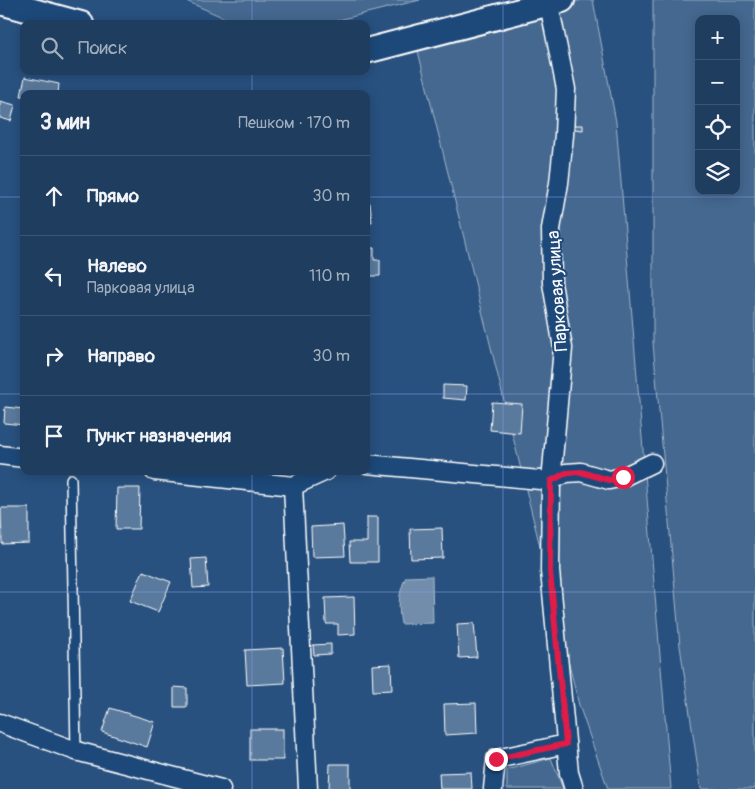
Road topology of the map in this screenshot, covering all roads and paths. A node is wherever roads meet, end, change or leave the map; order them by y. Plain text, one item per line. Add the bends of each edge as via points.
1 (8, 2) edge
2 (556, 2) edge
3 (68, 20) edge
4 (370, 50) edge
5 (0, 455) edge
6 (20, 458) edge
7 (652, 463) dead end
8 (370, 464) edge
9 (191, 475) edge
10 (317, 475) edge
11 (71, 479) dead end
12 (551, 481) junction
13 (294, 486) junction
14 (0, 723) edge
15 (566, 744) junction
16 (76, 751) junction
17 (221, 789) edge
18 (308, 789) edge
19 (493, 789) edge
20 (574, 789) edge

1 - 3 main road
2 - 4 main road
2 - 12 street, Парковая улица via 566,89 560,174 550,229 552,283 562,348
5 - 6 street
7 - 12 street via 609,480 581,472 566,473
8 - 12 street
9 - 13 street
10 - 13 street
11 - 16 lane
12 - 15 street, Парковая улица via 550,571
13 - 18 street
14 - 16 street
15 - 19 street via 496,759
15 - 20 street, Парковая улица
16 - 17 street

